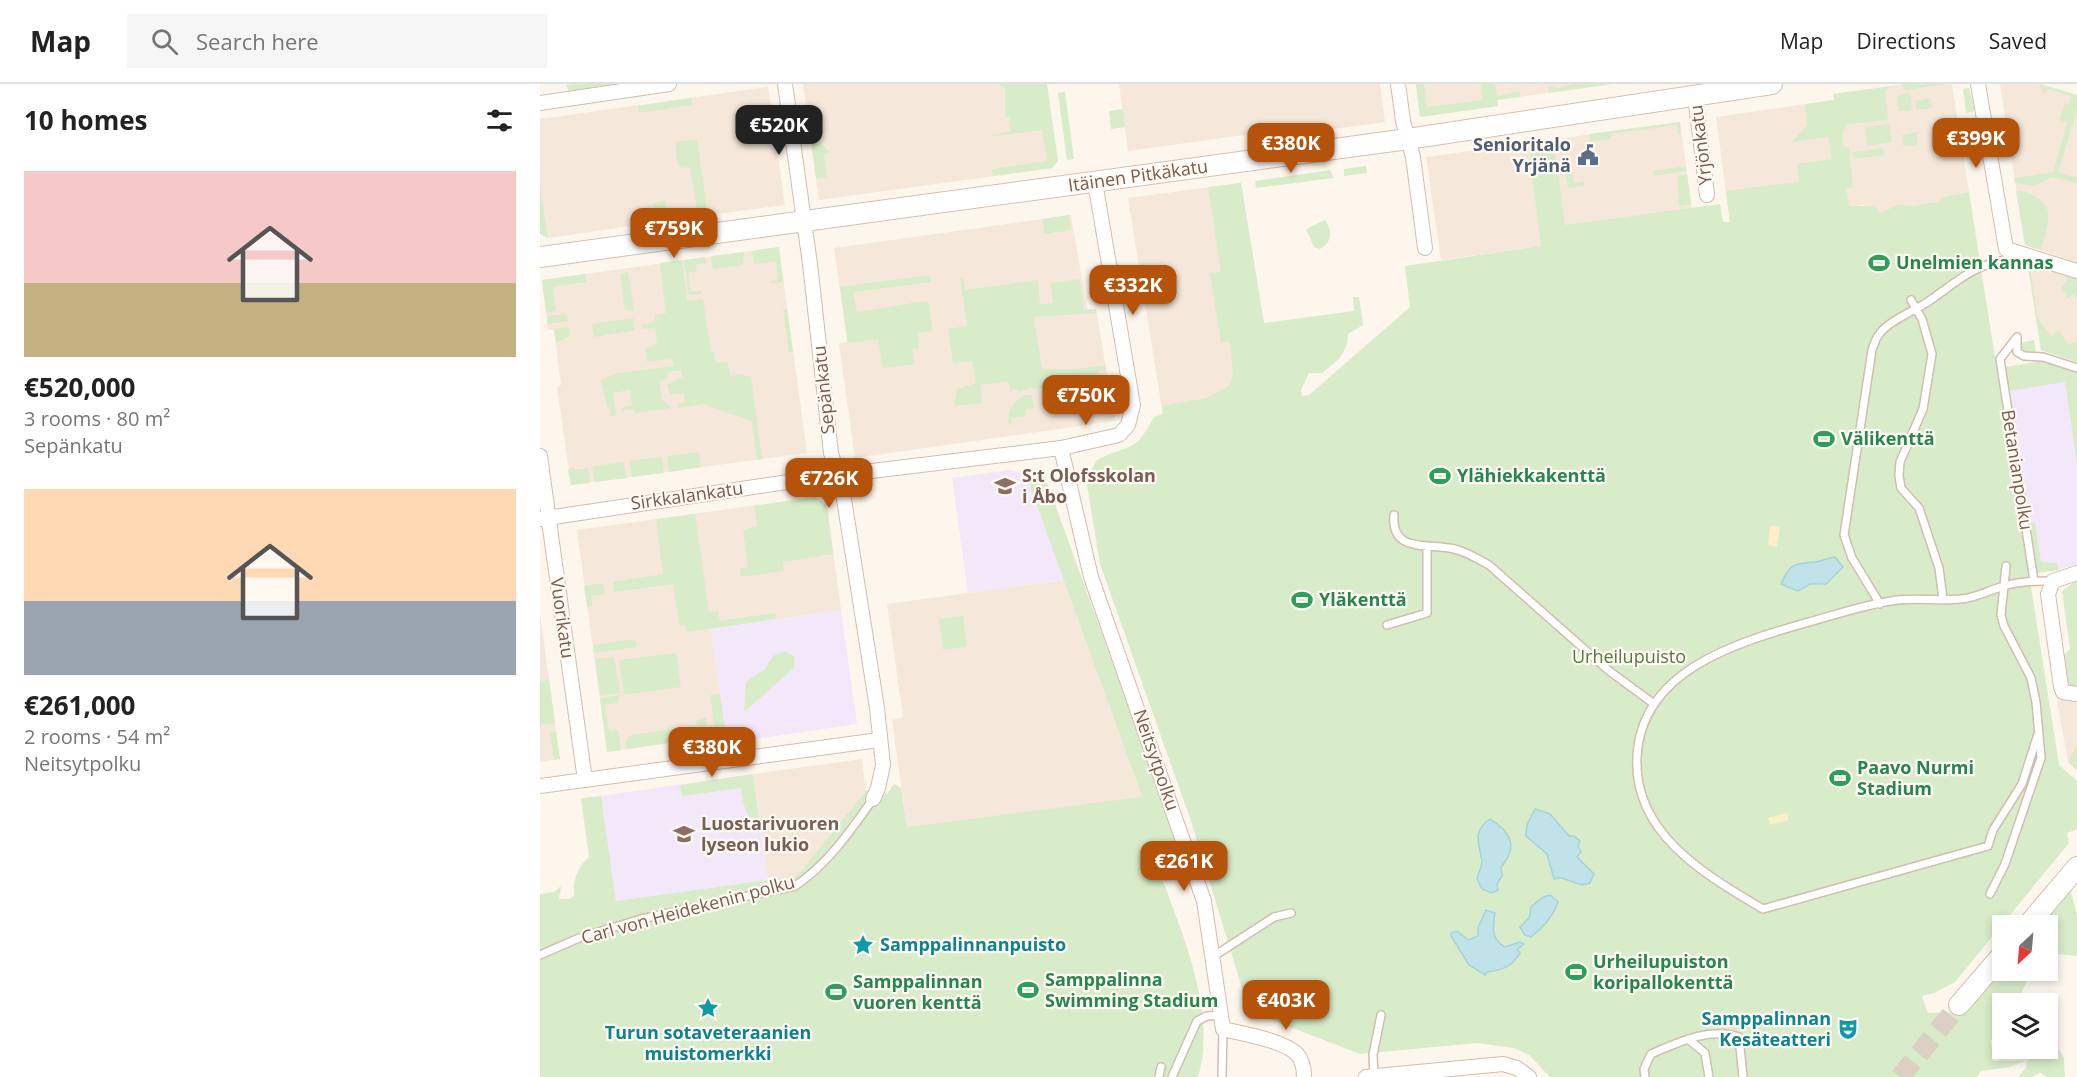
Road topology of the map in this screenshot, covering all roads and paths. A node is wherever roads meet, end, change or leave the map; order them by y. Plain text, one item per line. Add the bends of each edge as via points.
1 (669, 84) edge
2 (785, 84) edge
3 (1398, 84) edge
4 (1772, 84) edge
5 (1978, 84) edge
6 (1695, 95) junction
7 (540, 104) edge
8 (1408, 139) junction
9 (1095, 182) junction
10 (1707, 195) dead end
11 (804, 223) junction
12 (1425, 248) dead end
13 (2006, 249) junction
14 (540, 257) edge
15 (2077, 271) edge
16 (1911, 300) dead end
17 (1916, 309) junction
18 (2077, 368) edge
19 (1060, 448) junction
20 (540, 456) edge
21 (836, 475) junction
22 (1394, 515) dead end
23 (544, 518) edge
24 (1427, 547) junction
25 (2006, 566) dead end
26 (2065, 577) edge
27 (2034, 581) junction
28 (2004, 586) junction
29 (1943, 599) junction
30 (1880, 604) junction
31 (1387, 626) dead end
32 (2070, 693) edge
33 (1654, 704) junction
34 (2038, 734) junction
35 (879, 740) junction
36 (585, 780) junction
37 (540, 786) edge
38 (873, 799) joint
39 (2077, 867) edge
40 (1990, 894) dead end
41 (1291, 913) dead end
42 (2036, 915) edge
43 (540, 955) edge
44 (1214, 957) junction
45 (1992, 967) edge
46 (1959, 1005) tunnel mouth
47 (1381, 1015) dead end
48 (1223, 1022) junction
49 (1689, 1039) junction
50 (1161, 1068) dead end
51 (1374, 1076) edge
52 (1158, 1077) edge
53 (1172, 1077) edge
54 (1221, 1077) edge
55 (1305, 1077) edge
56 (1366, 1077) edge
57 (1529, 1077) edge
58 (1645, 1077) edge
59 (1709, 1077) edge
60 (1743, 1077) edge

1 - 7 street
2 - 11 street, Sepänkatu
3 - 8 street
4 - 6 main road, Itäinen Pitkäkatu
5 - 13 street
6 - 8 main road, Itäinen Pitkäkatu
6 - 10 street, Yrjönkatu
8 - 9 main road, Itäinen Pitkäkatu
8 - 12 street
9 - 11 main road, Itäinen Pitkäkatu
9 - 19 street, Sirkkalankatu via 1133,405 1128,425 1119,435
11 - 14 main road, Itäinen Pitkäkatu
11 - 21 street, Sepänkatu
13 - 15 street
13 - 17 lane via 2007,260 1974,268
16 - 17 lane
17 - 29 lane via 1932,354 1923,409 1900,462 1899,476 1901,488 1919,508 1939,568
17 - 30 lane via 1885,327 1872,350 1845,518 1846,546
18 - 27 lane, Betanianpolku via 2043,357 2024,356 2017,352 2017,337 2000,359
19 - 21 street, Sirkkalankatu
19 - 44 street, Neitsytpolku via 1091,577 1204,901
20 - 23 street, Vuorikatu
21 - 23 street, Sirkkalankatu
21 - 35 street, Sepänkatu via 843,493 864,621
22 - 24 lane via 1395,533 1400,540
23 - 36 street, Vuorikatu
24 - 31 lane via 1427,613
24 - 33 lane via 1450,548 1489,565 1608,670
25 - 28 lane
26 - 27 lane
26 - 32 street via 2048,594 2058,674
27 - 28 lane
28 - 29 lane via 1980,595
28 - 34 lane via 2001,615 2031,678
29 - 30 lane
30 - 33 lane via 1719,652 1681,677
33 - 34 lane via 1644,724 1637,754 1636,773 1645,804 1676,850 1763,909 1988,846 1993,830 2022,784
34 - 40 lane via 2041,758 2035,780
35 - 36 street
35 - 38 street, Sepänkatu via 883,765
36 - 37 street
38 - 43 lane, Carl von Heidekenin polku via 828,856 795,886 641,919
39 - 42 main road
41 - 44 lane via 1274,917
44 - 48 street, Neitsytpolku
45 - 46 main road
47 - 51 lane via 1373,1055
48 - 53 lane via 1207,1016 1197,1021
48 - 54 lane, Neitsytpolku
48 - 55 street via 1296,1053 1304,1064
49 - 58 lane via 1651,1054
49 - 59 lane via 1705,1053
49 - 60 lane via 1723,1032 1739,1037
50 - 52 lane
51 - 56 street
51 - 57 street via 1503,1064

